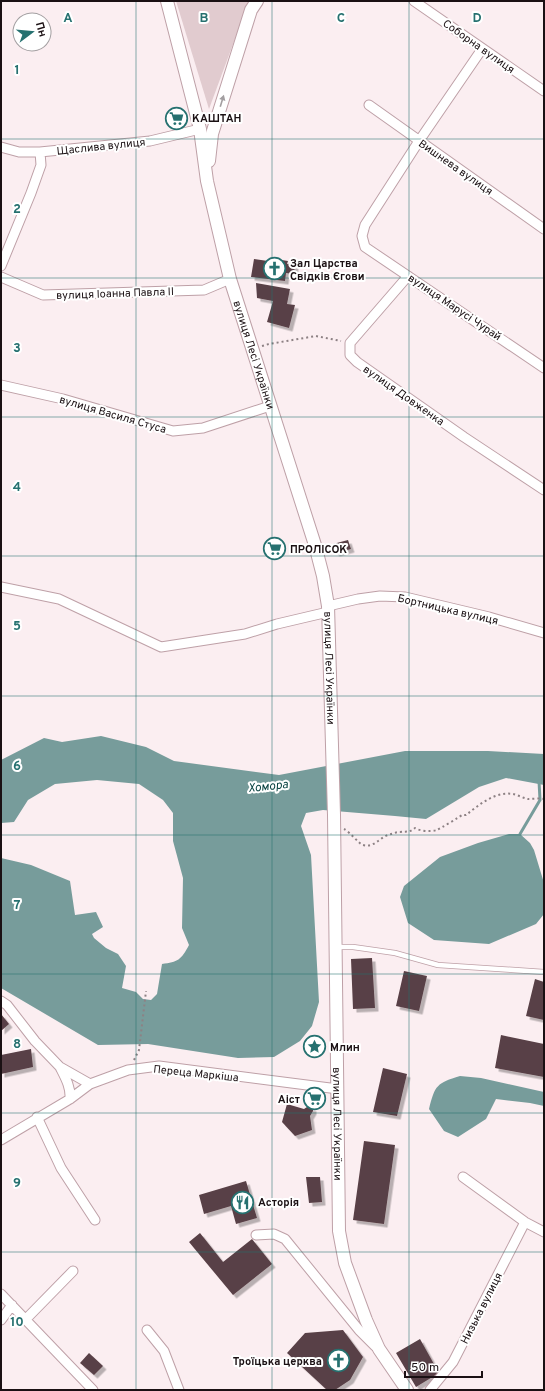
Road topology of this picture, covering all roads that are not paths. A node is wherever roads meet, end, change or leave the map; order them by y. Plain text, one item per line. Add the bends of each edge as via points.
1 (167, 1) edge
2 (257, 1) edge
3 (414, 1) edge
4 (482, 49) junction
5 (544, 91) edge
6 (369, 105) dead end
7 (200, 129) junction
8 (419, 141) junction
9 (1, 147) edge
10 (54, 151) junction
11 (40, 152) junction
12 (41, 165) junction
13 (207, 181) junction
14 (544, 229) edge
15 (1, 266) edge
16 (408, 276) junction
17 (1, 277) edge
18 (230, 279) junction
19 (544, 368) edge
20 (1, 385) edge
21 (270, 406) junction
22 (544, 490) edge
23 (1, 587) edge
24 (328, 609) junction
25 (544, 633) edge
26 (336, 947) junction
27 (544, 972) edge
28 (1, 1001) edge
29 (60, 1066) junction
30 (90, 1084) junction
31 (338, 1089) junction
32 (70, 1099) junction
33 (37, 1117) junction
34 (1, 1140) edge
35 (464, 1177) dead end
36 (95, 1220) dead end
37 (525, 1222) junction
38 (544, 1232) edge
39 (256, 1234) dead end
40 (74, 1271) dead end
41 (1, 1294) edge
42 (12, 1305) junction
43 (26, 1319) junction
44 (1, 1320) edge
45 (147, 1330) dead end
46 (379, 1350) junction
47 (93, 1390) edge
48 (179, 1390) edge
49 (407, 1390) edge
50 (430, 1390) edge

1 - 7 main road, вулиця Лесі Українки
13 -> 2 main road via 212,134 251,10
3 - 4 street, Соборна вулиця
4 - 5 street, Соборна вулиця
4 - 8 street
6 - 8 street, Вишнева вулиця
7 - 10 street, Щаслива вулиця via 150,141
7 - 13 main road, вулиця Лесі Українки
8 - 14 street, Вишнева вулиця
8 - 16 street, вулиця Марусі Чурай via 365,226 362,236 365,247
9 - 11 street, Щаслива вулиця via 20,152
10 - 11 street, Щаслива вулиця
10 - 12 street
11 - 12 street
12 - 15 street
13 - 18 main road, вулиця Лесі Українки
16 - 19 street, вулиця Марусі Чурай
16 - 22 street, вулиця Довженка via 350,343 350,355 464,437
17 - 18 street, вулиця Іоанна Павла II via 43,295 204,290
18 - 21 main road, вулиця Лесі Українки
20 - 21 street, вулиця Василя Стуса via 63,399 173,431 203,428
21 - 24 main road, вулиця Лесі Українки via 315,545
23 - 24 street, Бортницька вулиця via 59,599 161,647 245,634
24 - 25 street, Бортницька вулиця via 358,599 380,596 405,597
24 - 26 main road, вулиця Лесі Українки
26 - 27 lane via 395,953 438,965
26 - 31 main road, вулиця Лесі Українки
28 - 29 street
29 - 30 street
29 - 32 street via 68,1083
30 - 31 street, Переца Маркіша via 128,1070 159,1066
30 - 32 street, Переца Маркіша
31 - 46 main road, вулиця Лесі Українки via 339,1231 345,1263
32 - 33 street, Переца Маркіша
33 - 34 street, Переца Маркіша
33 - 36 street via 61,1168
35 - 37 street
37 - 38 street
37 - 50 street, Низька вулиця via 453,1362
39 - 46 street, вулиця Лесі Українки via 274,1234 285,1239 359,1330
40 - 43 street
41 - 42 street
42 - 43 street
42 - 44 street
43 - 47 street
45 - 48 street via 164,1351
46 - 49 main road, вулиця Лесі Українки

